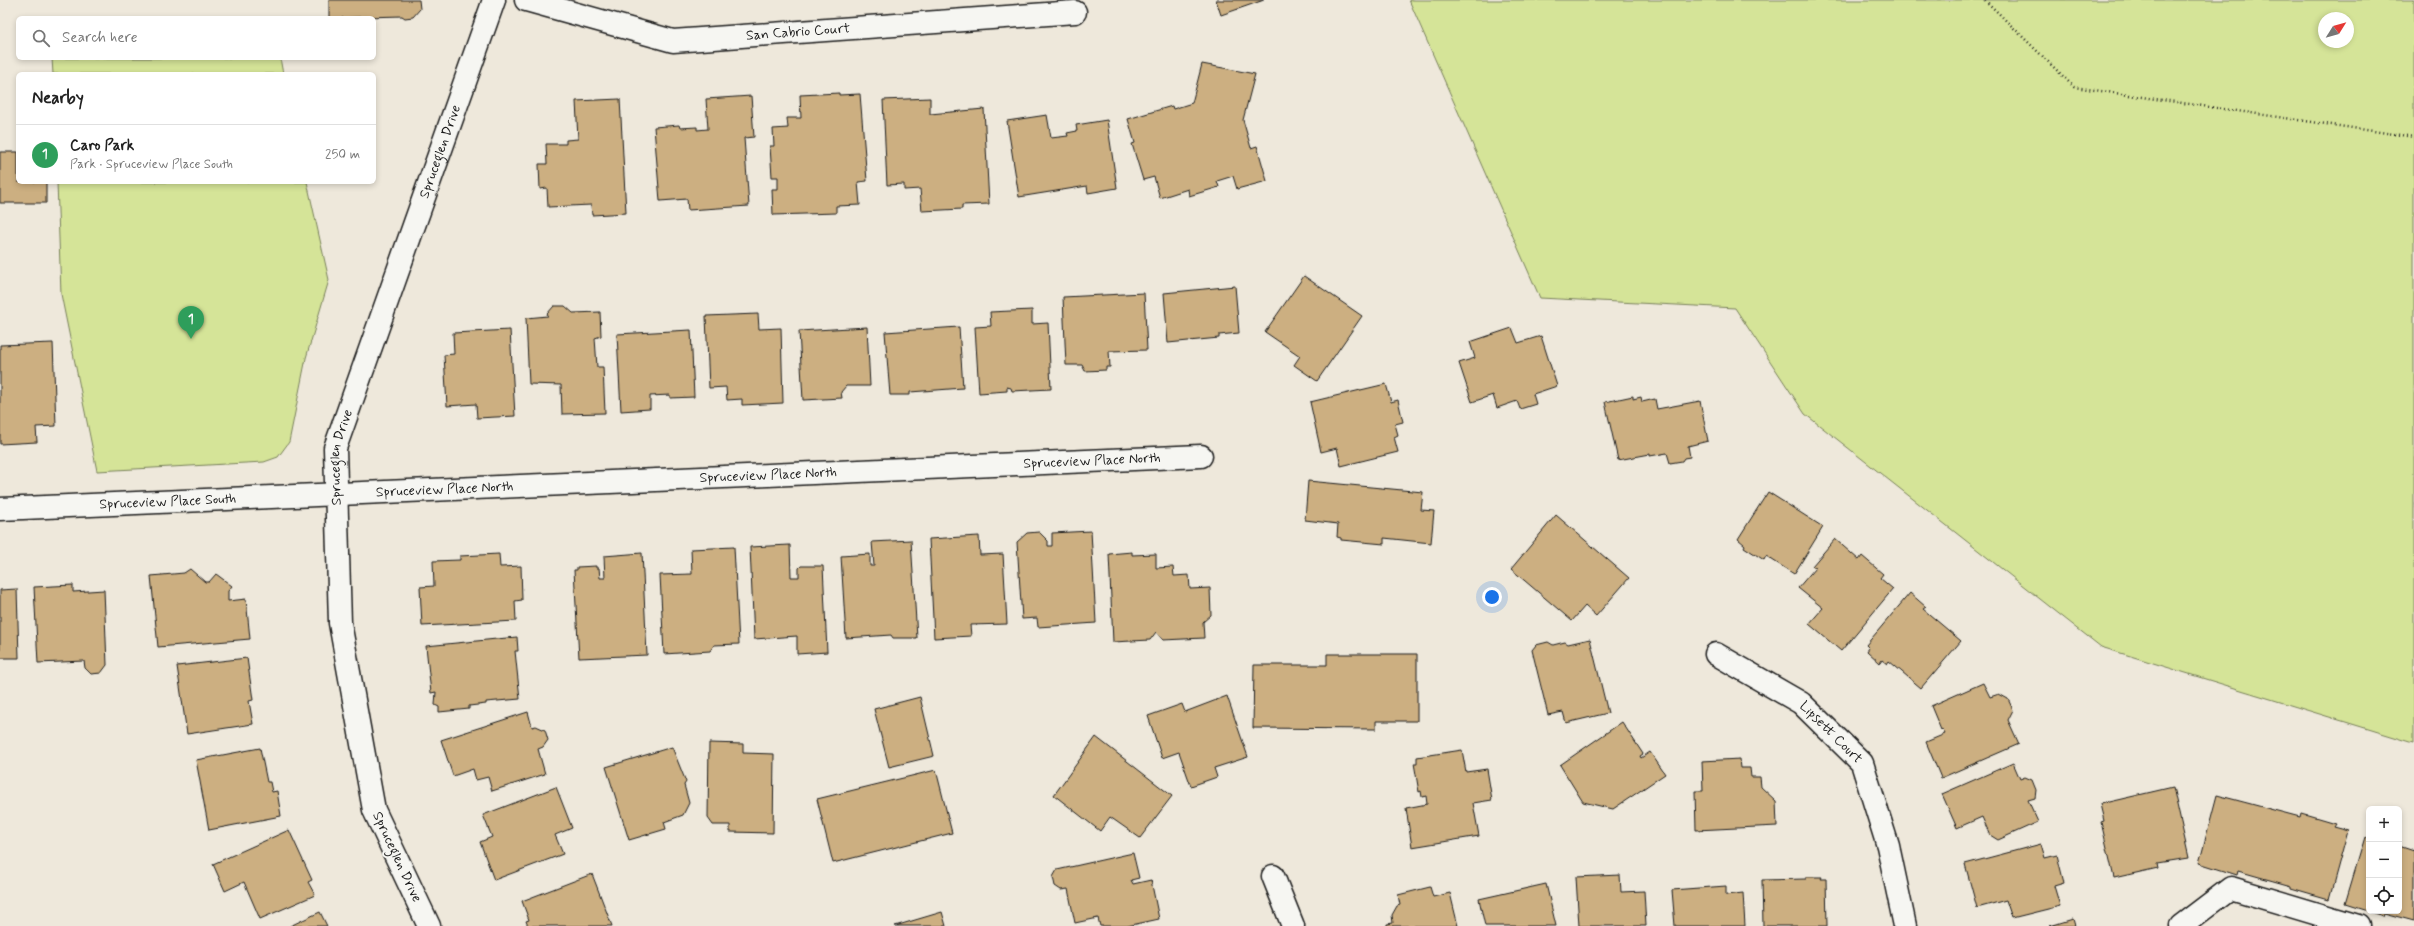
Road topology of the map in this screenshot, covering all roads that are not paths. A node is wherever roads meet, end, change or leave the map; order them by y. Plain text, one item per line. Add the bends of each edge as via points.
1 (494, 0) edge
2 (526, 0) edge
3 (1074, 12) dead end
4 (1201, 456) dead end
5 (336, 493) junction
6 (0, 510) edge
7 (1716, 654) dead end
8 (1273, 876) dead end
9 (429, 926) edge
10 (1293, 926) edge
11 (1905, 926) edge
12 (2181, 926) edge
13 (2358, 926) edge

1 - 5 street, Spruceglen Drive via 335,448
2 - 3 street, San Cabrio Court via 673,41
4 - 5 street, Spruceview Place North
5 - 6 street, Spruceview Place South
5 - 9 street, Spruceglen Drive via 340,623 374,810
7 - 11 street, Lipsett Court via 1801,702 1862,763 1888,846
8 - 10 street
12 - 13 street via 2231,888

